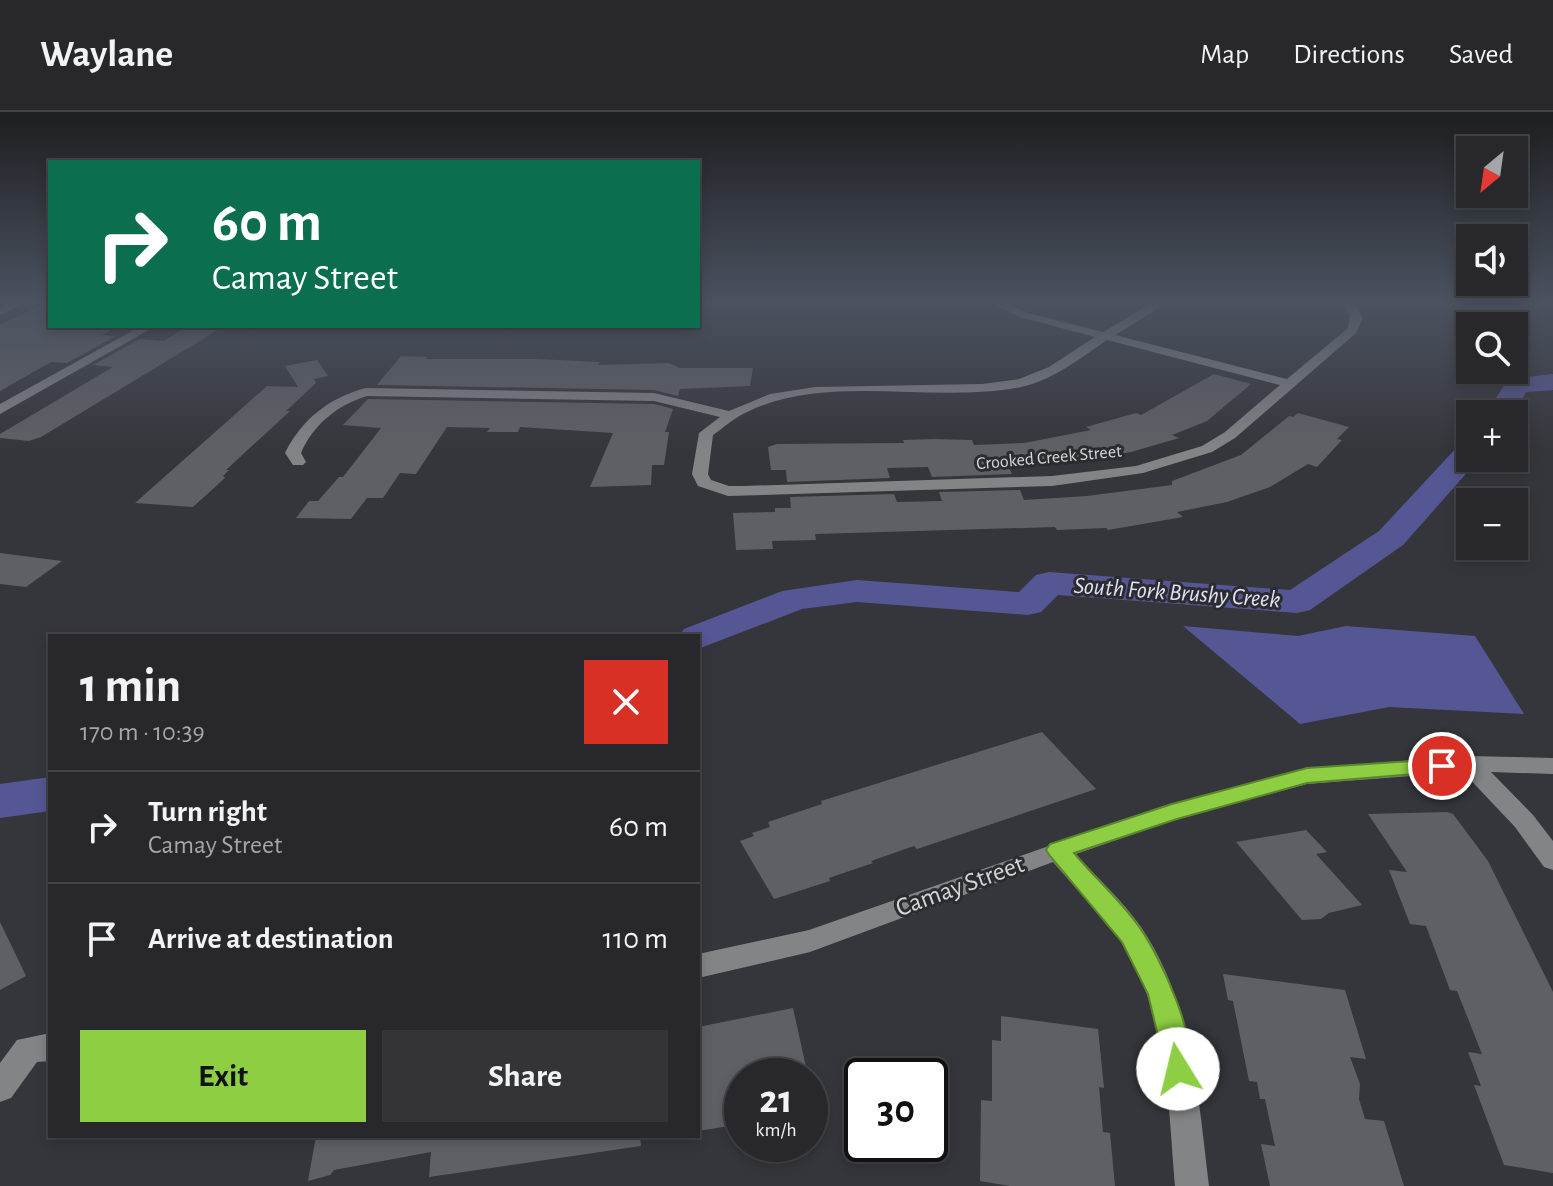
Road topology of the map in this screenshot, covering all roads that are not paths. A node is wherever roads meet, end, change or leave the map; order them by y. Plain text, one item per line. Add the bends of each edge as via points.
1 (105, 350) edge
2 (1084, 350) edge
3 (1160, 350) edge
4 (1328, 350) edge
5 (1291, 384) junction
6 (4, 405) edge
7 (728, 415) junction
8 (298, 462) dead end
9 (1469, 764) junction
10 (1553, 766) edge
11 (1058, 850) junction
12 (1553, 860) edge
13 (700, 966) edge
14 (48, 1047) edge
15 (0, 1088) edge
16 (1192, 1186) edge

1 - 6 street
2 - 7 street via 1050,372 1018,383 797,394
3 - 5 street
4 - 5 street, Crooked Creek Street
5 - 7 street, Crooked Creek Street via 1207,449 1138,470 1052,481 716,488 704,483 700,474 703,445 706,433
7 - 8 street via 654,397 366,392 334,404 297,442 293,453
9 - 10 street, Camay Street
9 - 11 street, Camay Street via 1307,776
9 - 12 street
11 - 13 street, Camay Street via 810,941
11 - 16 street via 1131,935 1161,993 1174,1039
14 - 15 street via 28,1050

